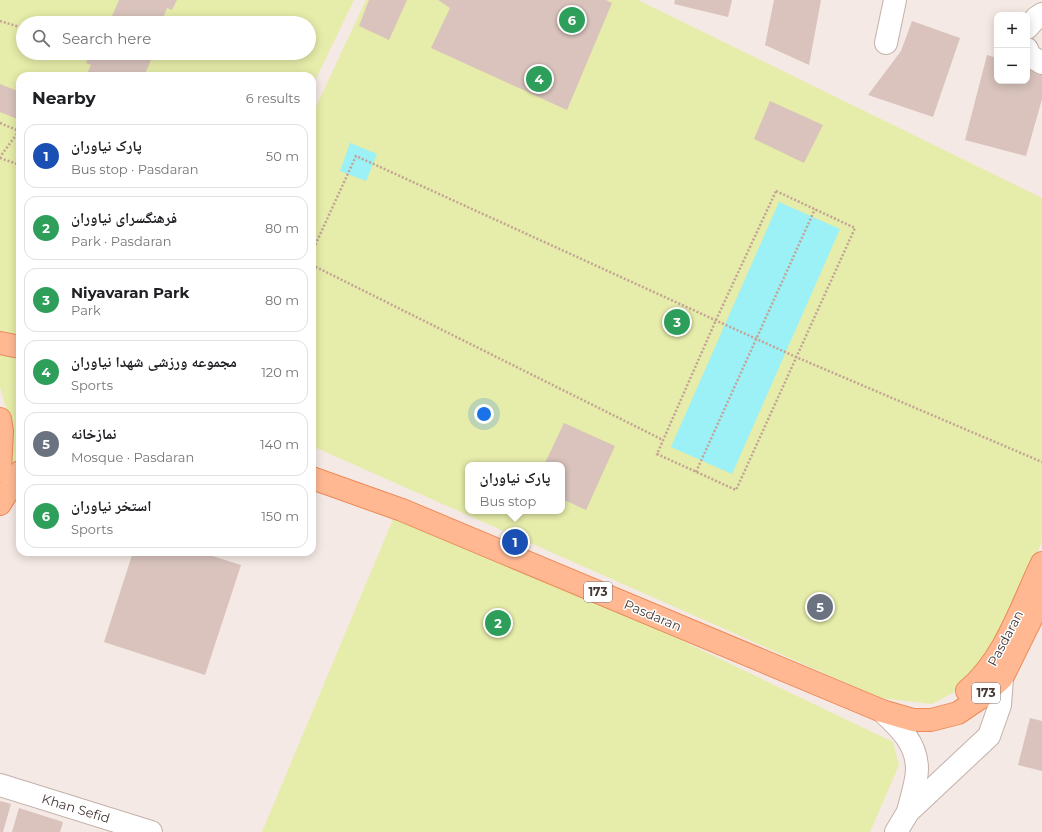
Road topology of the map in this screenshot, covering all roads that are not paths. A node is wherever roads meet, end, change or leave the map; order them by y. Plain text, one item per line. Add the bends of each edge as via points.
1 (895, 0) edge
2 (1042, 14) edge
3 (1030, 25) edge
4 (886, 43) dead end
5 (1030, 56) edge
6 (1042, 63) edge
7 (0, 343) edge
8 (16, 347) edge
9 (0, 419) edge
10 (0, 471) edge
11 (16, 478) edge
12 (316, 479) edge
13 (0, 504) edge
14 (1042, 563) edge
15 (1042, 598) edge
16 (1002, 678) junction
17 (882, 711) junction
18 (0, 785) edge
19 (908, 812) junction
20 (151, 832) edge
21 (896, 832) edge

1 - 4 street
2 - 3 street
5 - 6 street
7 - 8 main road
9 - 10 main road
11 - 13 main road
12 - 17 main road, Pasdaran / 173 via 402,510
14 - 17 main road, Pasdaran / 173 via 999,655 982,679 962,695 920,711
15 - 16 main road, Pasdaran / 173
16 - 17 main road, Pasdaran / 173 via 958,713 931,720 913,720
16 - 19 street via 1000,705 989,736
17 - 19 street via 901,729 913,747 917,769
18 - 20 street, Khan Sefid
19 - 21 street

